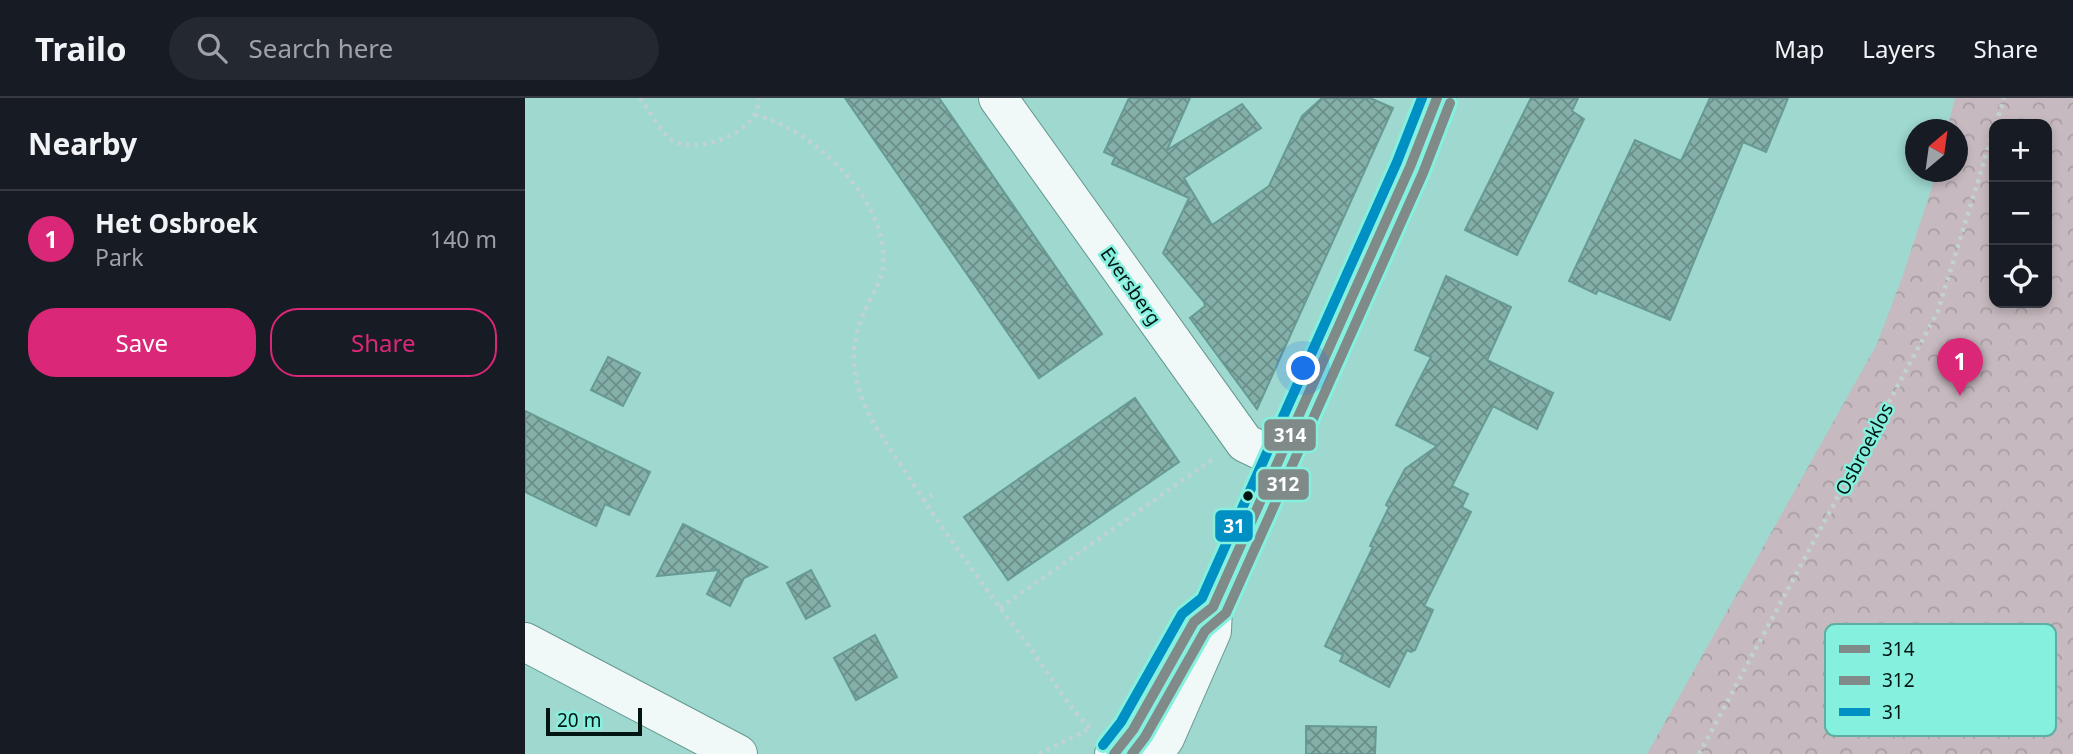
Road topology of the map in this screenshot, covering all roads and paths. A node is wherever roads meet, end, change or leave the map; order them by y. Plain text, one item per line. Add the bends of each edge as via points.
1 (640, 98) edge
2 (759, 98) edge
3 (998, 98) edge
4 (1437, 98) edge
5 (2004, 98) edge
6 (755, 115) junction
7 (1998, 119) edge
8 (1989, 145) edge
9 (1243, 439) junction
10 (1277, 459) junction
11 (932, 495) dead end
12 (923, 500) junction
13 (1213, 607) junction
14 (1000, 608) junction
15 (525, 642) edge
16 (1102, 741) edge
17 (738, 754) edge
18 (1154, 754) edge
19 (1699, 754) edge

1 - 6 path via 669,138 683,144 717,142
2 - 6 path
3 - 9 main road, Eversberg
4 - 10 main road
5 - 7 path
6 - 12 path via 796,132 841,167 878,229 883,268 853,345 856,376 867,411
8 - 19 path, Osbroeklos via 1938,311
9 - 10 main road, Eversberg
9 - 14 path
10 - 13 main road
11 - 12 path
12 - 14 path
13 - 16 main road via 1193,622 1133,730
13 - 18 main road via 1212,631
14 - 16 path
15 - 17 main road

